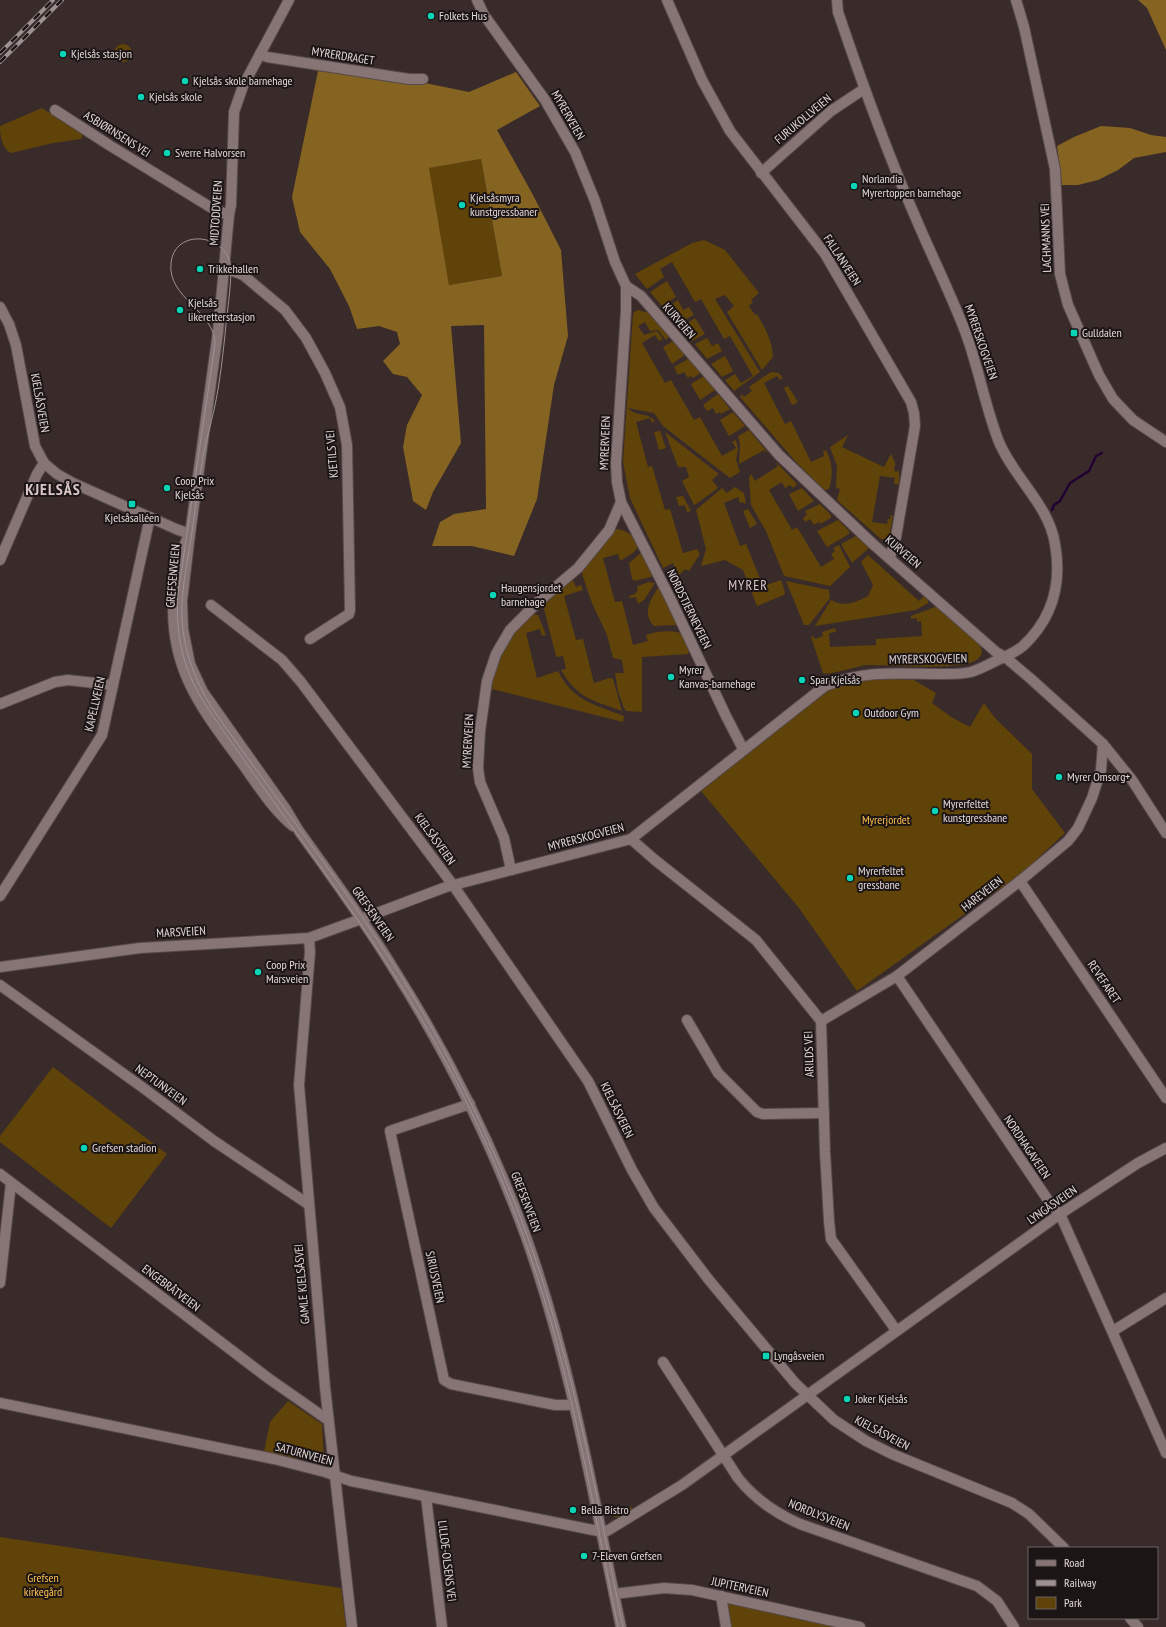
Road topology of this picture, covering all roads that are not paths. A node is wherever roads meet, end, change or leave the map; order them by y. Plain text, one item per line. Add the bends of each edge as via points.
1 (289, 0) edge
2 (477, 0) edge
3 (667, 0) edge
4 (837, 0) edge
5 (1016, 0) edge
6 (260, 54) junction
7 (424, 79) dead end
8 (864, 89) junction
9 (55, 110) dead end
10 (761, 173) junction
11 (229, 215) junction
12 (225, 268) junction
13 (626, 286) junction
14 (0, 308) edge
15 (1166, 442) edge
16 (44, 463) junction
17 (621, 502) junction
18 (150, 517) junction
19 (190, 534) junction
20 (890, 557) junction
21 (0, 560) edge
22 (211, 605) dead end
23 (310, 639) dead end
24 (1004, 657) junction
25 (113, 685) junction
26 (0, 704) edge
27 (1103, 744) junction
28 (743, 749) junction
29 (1166, 833) edge
30 (631, 838) junction
31 (511, 870) junction
32 (1020, 880) junction
33 (453, 885) junction
34 (0, 896) edge
35 (361, 919) junction
36 (309, 938) junction
37 (0, 967) edge
38 (897, 976) junction
39 (0, 985) edge
40 (687, 1020) dead end
41 (822, 1021) junction
42 (1166, 1098) edge
43 (470, 1104) junction
44 (824, 1113) junction
45 (1166, 1148) edge
46 (0, 1174) edge
47 (11, 1183) junction
48 (308, 1204) junction
49 (1060, 1214) junction
50 (0, 1283) edge
51 (1166, 1298) edge
52 (896, 1330) junction
53 (1113, 1331) junction
54 (663, 1362) dead end
55 (806, 1396) junction
56 (0, 1403) edge
57 (574, 1405) junction
58 (328, 1420) junction
59 (1166, 1453) edge
60 (723, 1455) junction
61 (335, 1477) junction
62 (426, 1498) junction
63 (601, 1532) junction
64 (1063, 1547) edge
65 (614, 1594) junction
66 (721, 1596) junction
67 (1131, 1619) edge
68 (352, 1627) edge
69 (442, 1627) edge
70 (620, 1627) edge
71 (726, 1627) edge
72 (860, 1627) edge
73 (1014, 1627) edge
74 (1138, 1627) edge

1 - 6 street, MIDTODDVEIEN
2 - 13 street, MYRERVEIEN via 484,16 545,100 569,140
3 - 10 street, FALLANVEIEN via 709,92 730,130
4 - 8 street, MYRERSKOGVEIEN via 838,12
5 - 15 street, LACHMANNS VEI via 1055,169 1060,268 1068,305 1099,375 1113,399 1133,420
6 - 7 street, MYRERDRAGET via 356,71
6 - 11 street, MIDTODDVEIEN via 243,86 234,112
8 - 10 street, FURUKOLLVEIEN via 831,111
8 - 24 street, MYRERSKOGVEIEN via 913,213 964,328 1000,444 1044,513 1053,533 1058,574 1052,604 1044,622 1024,645
9 - 11 street, ASBJØRNSENS VEI via 215,210
10 - 20 street, FALLANVEIEN via 825,254 911,402 915,426 896,537
11 - 12 street, MIDTODDVEIEN
12 - 19 street, MIDTODDVEIEN
12 - 23 street, KJETILS VEI via 243,275 285,310 306,338 340,407 347,445 350,610 349,614
13 - 17 street, MYRERVEIEN via 616,463
13 - 20 street, KURVEIEN via 641,296 779,455
14 - 16 street, KJELSÅSVEIEN via 14,335 32,438
16 - 18 street, KJELSÅSVEIEN via 65,479
16 - 21 street
17 - 28 street, NORDSTJERNEVEIEN
17 - 31 street, MYRERVEIEN via 609,530 578,568 510,630 496,654 487,681 478,768 480,782 504,838
18 - 19 street, KJELSÅSVEIEN
18 - 25 street, KAPELLVEIEN
19 - 35 street, GREFSENVEIEN via 181,553 173,610 176,643 187,680 206,714 279,815 299,831
20 - 24 street, KURVEIEN
22 - 33 street, KJELSÅSVEIEN via 282,660
24 - 27 street, KURVEIEN
24 - 28 street, MYRERSKOGVEIEN via 974,671 959,674 868,673 837,681 811,696
25 - 26 street via 68,680 55,682
25 - 34 street, KAPELLVEIEN via 105,725 98,743
27 - 29 street, KURVEIEN via 1132,780
27 - 32 street, HAREVEIEN via 1101,770 1078,828 1062,847
28 - 30 street, MYRERSKOGVEIEN
30 - 31 street, MYRERSKOGVEIEN
30 - 41 street, ARILDS VEI via 756,940
31 - 33 street, MYRERSKOGVEIEN
32 - 38 street, HAREVEIEN
32 - 42 street, REVEFARET
33 - 35 street, MYRERSKOGVEIEN
33 - 55 street, KJELSÅSVEIEN via 588,1082 654,1208 711,1283
35 - 36 street, MARSVEIEN
35 - 43 street, GREFSENVEIEN via 422,1014
36 - 37 street, MARSVEIEN via 129,949
36 - 48 street, GAMLE KJELSÅSVEI via 310,958 299,1085
38 - 41 street, HAREVEIEN
38 - 49 street, NORDHAGAVEIEN via 1052,1206
39 - 48 street, NEPTUNVEIEN via 214,1140
40 - 44 street via 718,1073 757,1112
41 - 44 street, ARILDS VEI
43 - 57 street, GREFSENVEIEN via 526,1238 556,1332
43 - 57 street, SIRIUSVEIEN via 390,1131 444,1380 451,1384 555,1406
44 - 52 street, ARILDS VEI via 831,1239
45 - 49 street, LYNGÅSVEIEN via 1138,1163
46 - 47 street, ENGEBRÅTVEIEN
47 - 50 street
47 - 58 street, ENGEBRÅTVEIEN via 268,1378
48 - 58 street, GAMLE KJELSÅSVEI
49 - 52 street, LYNGÅSVEIEN
49 - 53 street, NORDHAGAVEIEN
51 - 53 street
52 - 55 street, LYNGÅSVEIEN
53 - 59 street, NORDHAGAVEIEN
54 - 60 street, NORDLYSVEIEN
55 - 60 street, LYNGÅSVEIEN
55 - 64 street, KJELSÅSVEIEN via 834,1420 877,1447 1022,1508
56 - 61 street, SATURNVEIEN via 274,1459
57 - 63 street, GREFSENVEIEN
58 - 61 street, GAMLE KJELSÅSVEI
60 - 63 street, LYNGÅSVEIEN via 621,1524
60 - 73 street, NORDLYSVEIEN via 738,1478 750,1490 786,1518 973,1584 997,1601
61 - 62 street, SATURNVEIEN
61 - 68 street, GAMLE KJELSÅSVEI
62 - 63 street, SATURNVEIEN
62 - 69 street, LILLOE-OLSENS VEI
63 - 65 street, GREFSENVEIEN
65 - 66 street, JUPITERVEIEN via 664,1588
65 - 70 street, GREFSENVEIEN
66 - 71 street
66 - 72 street, JUPITERVEIEN
67 - 74 street

